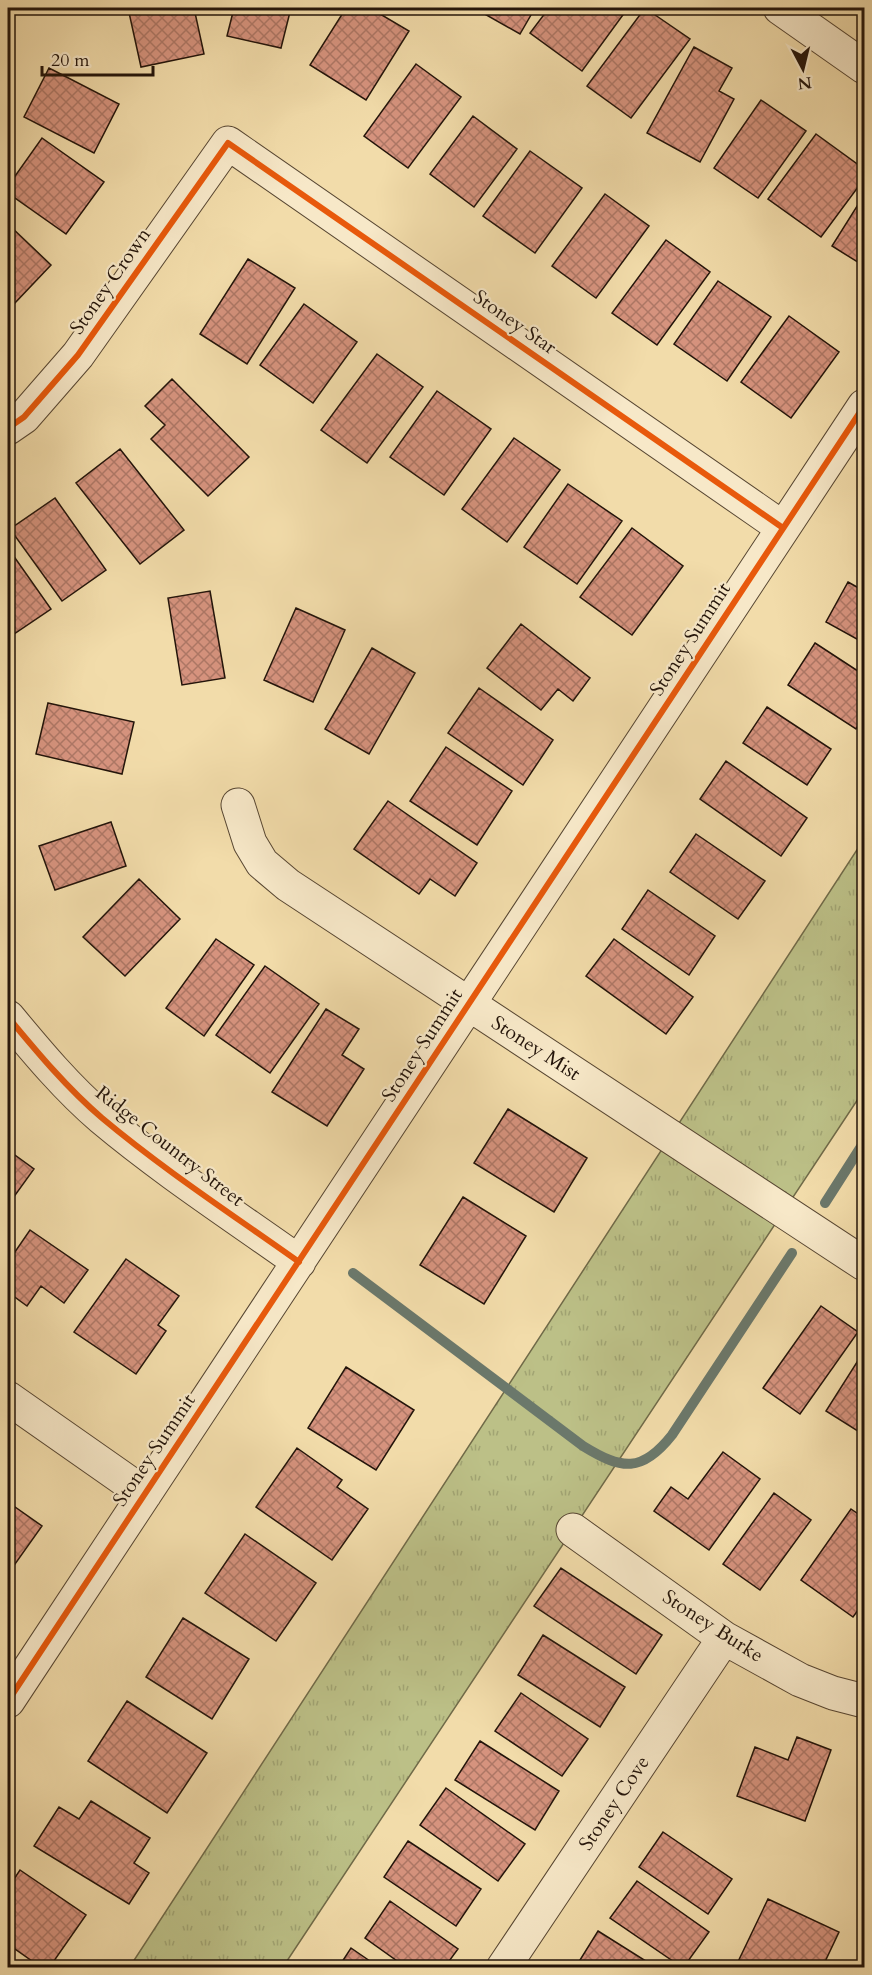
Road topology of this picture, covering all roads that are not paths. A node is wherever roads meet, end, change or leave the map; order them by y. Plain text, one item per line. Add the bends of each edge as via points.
1 (780, 8) edge
2 (864, 67) edge
3 (228, 143) joint
4 (864, 406) edge
5 (8, 428) edge
6 (783, 528) junction
7 (238, 805) dead end
8 (469, 1004) junction
9 (8, 1017) edge
10 (299, 1262) junction
11 (864, 1264) edge
12 (8, 1398) edge
13 (145, 1494) junction
14 (573, 1530) dead end
15 (724, 1638) junction
16 (8, 1701) edge
17 (864, 1701) edge
18 (504, 1968) edge

1 - 2 street
3 - 5 street, Stoney Crown via 78,355 24,417
3 - 6 street, Stoney Star
4 - 6 street, Stoney Summit
6 - 8 street, Stoney Summit
7 - 8 street, Stoney Mist via 250,843 262,862 288,885
8 - 10 street, Stoney Summit
8 - 11 street, Stoney Mist
9 - 10 street, Ridge Country Street via 50,1067 101,1117
10 - 13 street, Stoney Summit
12 - 13 street
13 - 16 street, Stoney Summit
14 - 15 street, Stoney Burke
15 - 17 street, Stoney Burke via 800,1680
15 - 18 street, Stoney Cove

